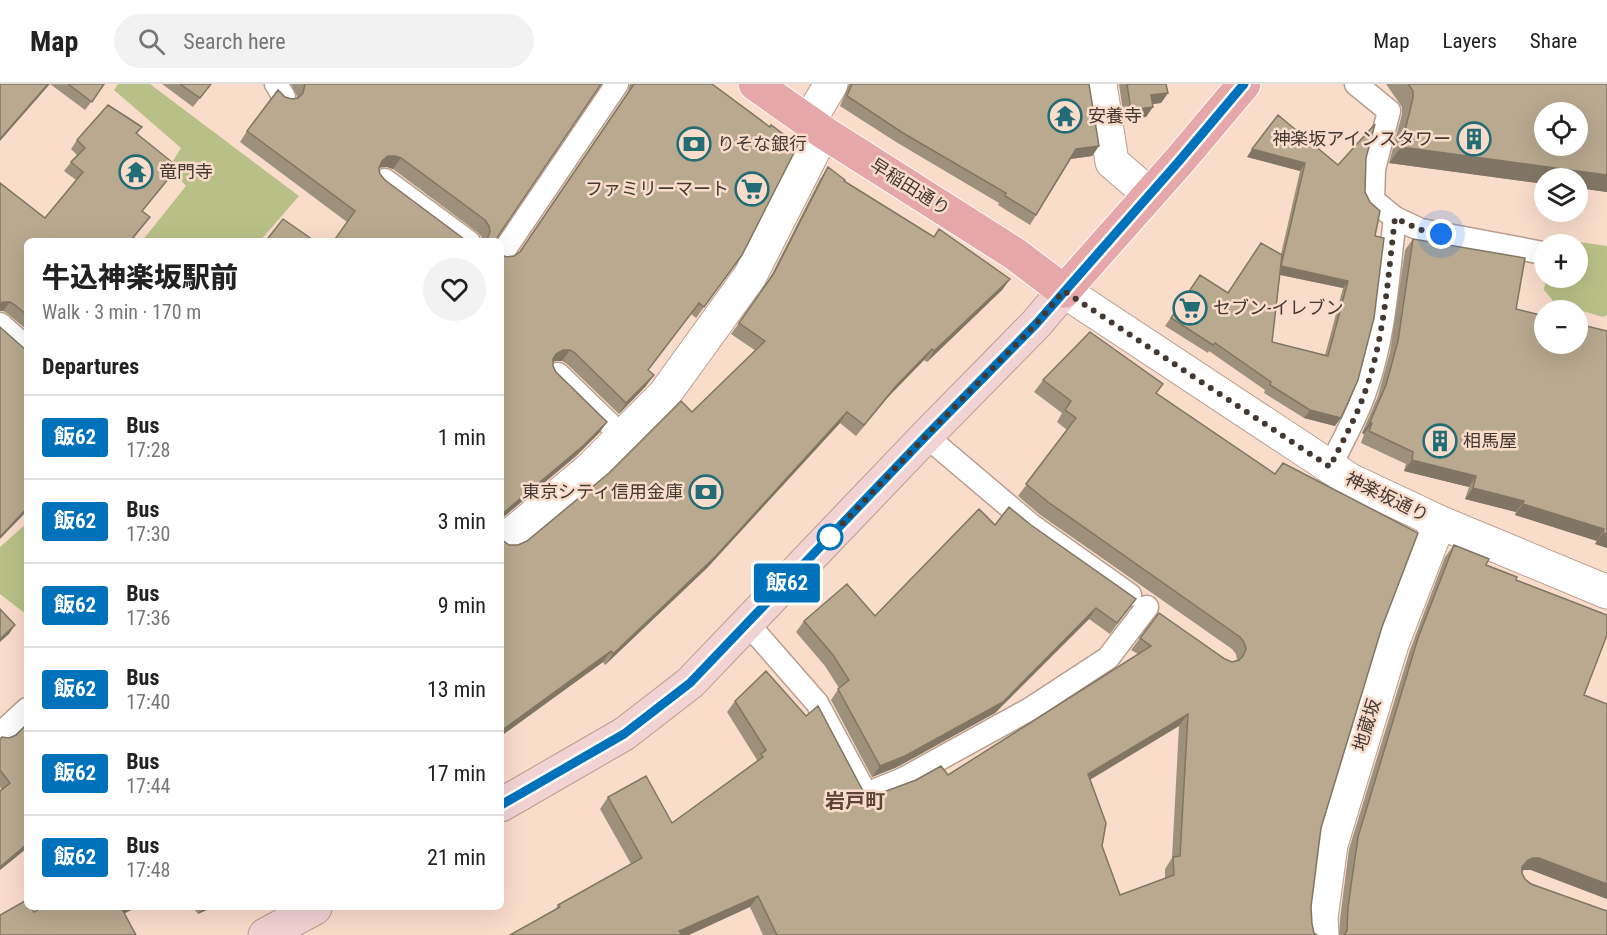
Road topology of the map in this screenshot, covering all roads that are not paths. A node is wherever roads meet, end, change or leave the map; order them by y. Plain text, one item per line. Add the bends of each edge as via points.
1 (617, 84) edge
2 (755, 84) edge
3 (831, 84) edge
4 (1100, 84) edge
5 (1244, 84) edge
6 (1356, 84) edge
7 (816, 127) junction
8 (385, 180) edge
9 (1149, 194) junction
10 (1395, 218) junction
11 (464, 238) edge
12 (504, 251) edge
13 (1534, 251) edge
14 (1064, 291) junction
15 (0, 324) edge
16 (24, 345) edge
17 (558, 374) edge
18 (622, 436) junction
19 (926, 436) junction
20 (1330, 467) junction
21 (1438, 522) junction
22 (504, 536) edge
23 (1607, 592) edge
24 (1147, 607) junction
25 (1166, 620) edge
26 (748, 624) junction
27 (24, 712) edge
28 (0, 734) edge
29 (504, 803) edge
30 (311, 910) edge
31 (265, 935) edge
32 (1322, 935) edge

1 - 12 lane
2 - 7 main road, 早稲田通り
3 - 7 street
4 - 9 street via 1112,162
5 - 9 main road
6 - 10 lane via 1389,111 1374,169 1373,200
7 - 14 main road, 早稲田通り via 1015,254
7 - 18 street via 750,276 664,395
8 - 11 lane
9 - 14 main road
10 - 13 lane via 1421,230
10 - 20 lane via 1375,356 1354,420
14 - 19 main road
14 - 20 street, 神楽坂通り
15 - 16 lane
17 - 18 lane
18 - 22 street via 589,470
19 - 24 lane via 1031,525
19 - 26 main road
20 - 21 street, 神楽坂通り
21 - 23 street, 神楽坂通り
21 - 32 street, 地蔵坂 via 1392,644 1331,845
24 - 25 lane
24 - 26 lane via 1108,658 1030,709 903,779 866,794 817,703
26 - 29 main road via 690,683 624,734
27 - 28 lane
30 - 31 main road

